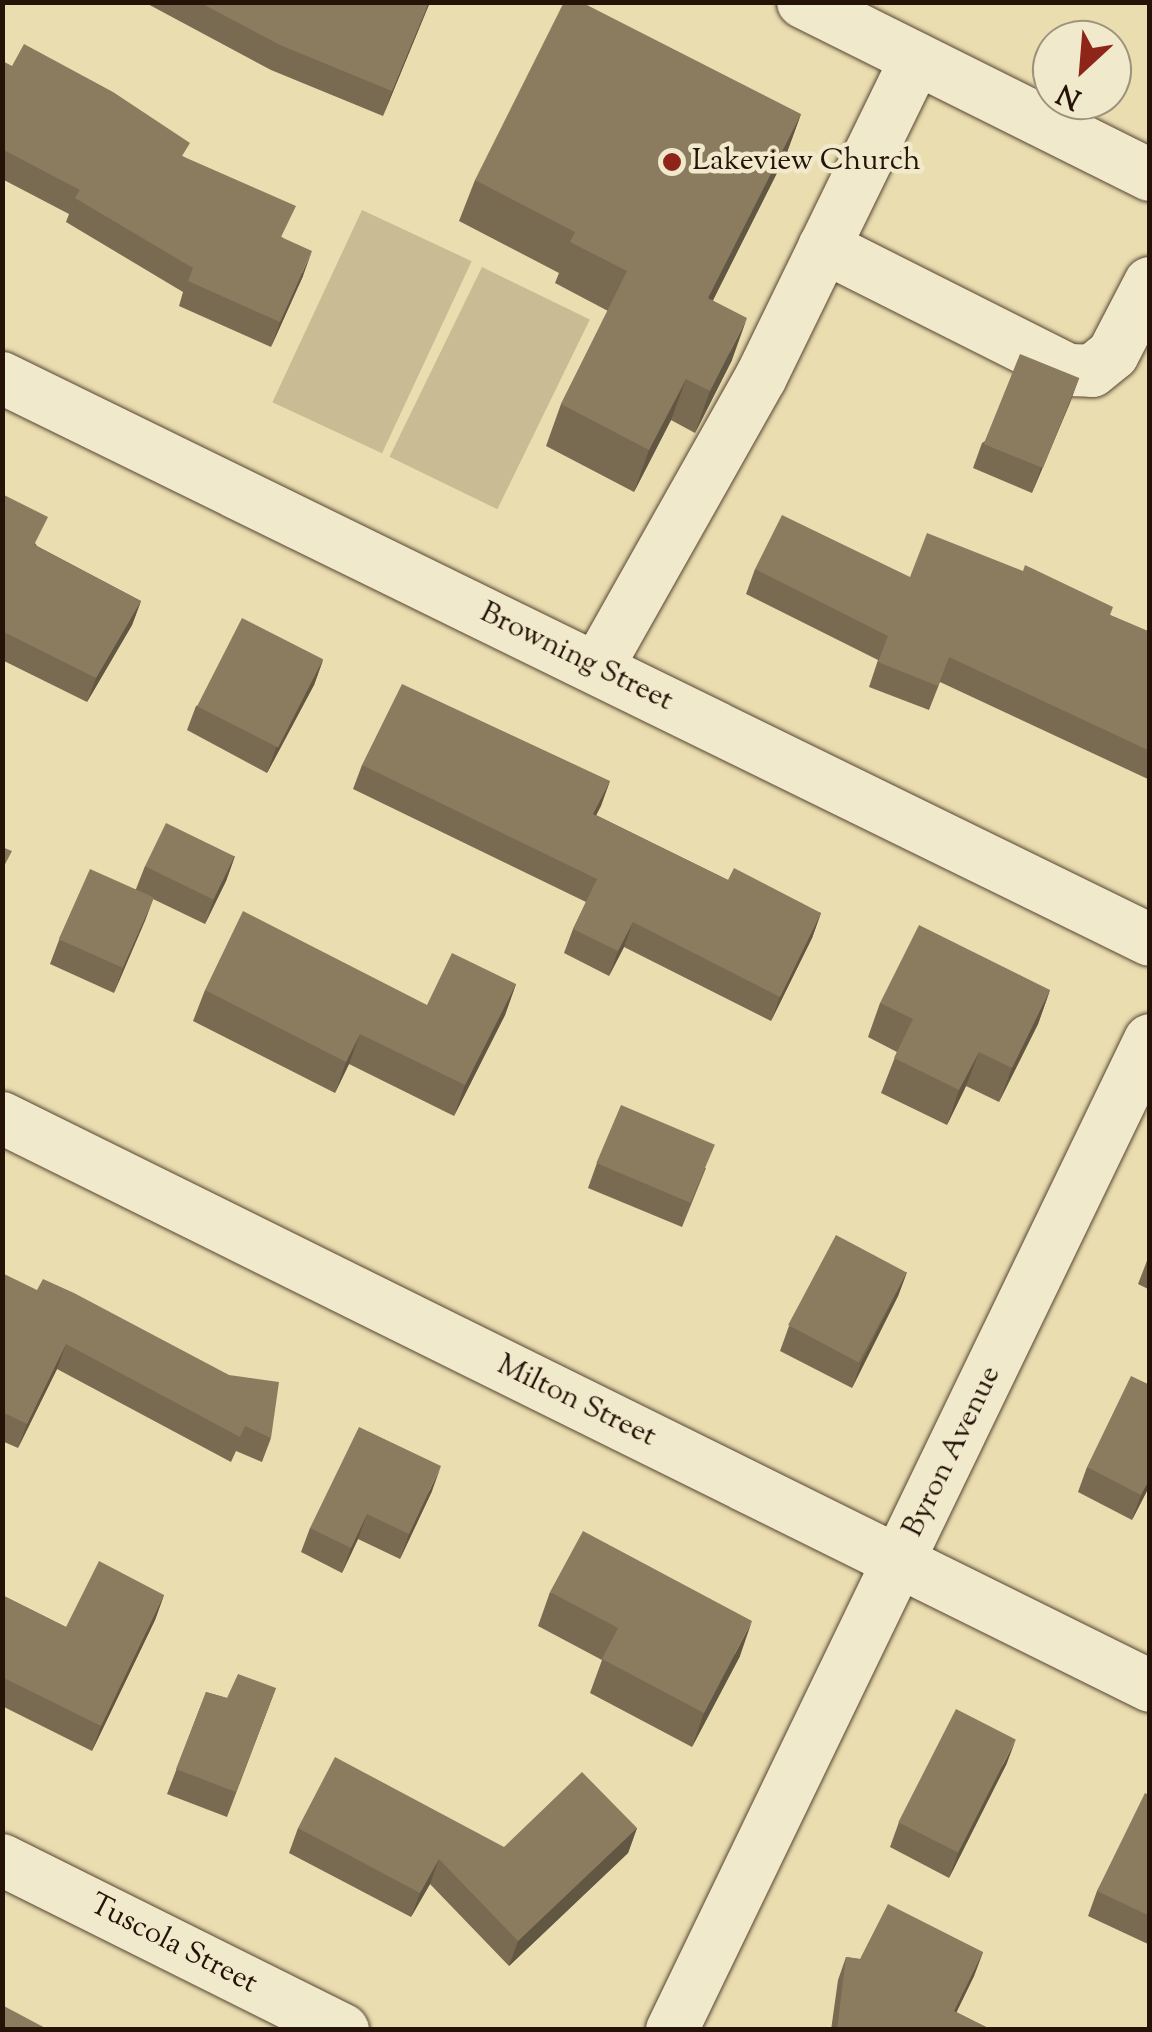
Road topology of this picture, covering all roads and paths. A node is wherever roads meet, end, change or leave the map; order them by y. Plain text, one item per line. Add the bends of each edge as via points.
1 (803, 2) edge
2 (916, 59) junction
3 (1150, 176) edge
4 (824, 247) junction
5 (1150, 282) edge
6 (2, 378) edge
7 (597, 668) junction
8 (1150, 940) edge
9 (1150, 1040) edge
10 (2, 1118) edge
11 (901, 1562) junction
12 (1150, 1686) edge
13 (2, 1860) edge
14 (342, 2030) edge
15 (672, 2030) edge

1 - 2 street
2 - 3 street
2 - 4 street
4 - 5 street via 1069,370 1092,371 1112,354
4 - 7 street via 761,377
6 - 7 street, Browning Street
7 - 8 street, Browning Street
9 - 11 street, Byron Avenue
10 - 11 street, Milton Street
11 - 12 street, Milton Street
11 - 15 street, Byron Avenue
13 - 14 street, Tuscola Street

